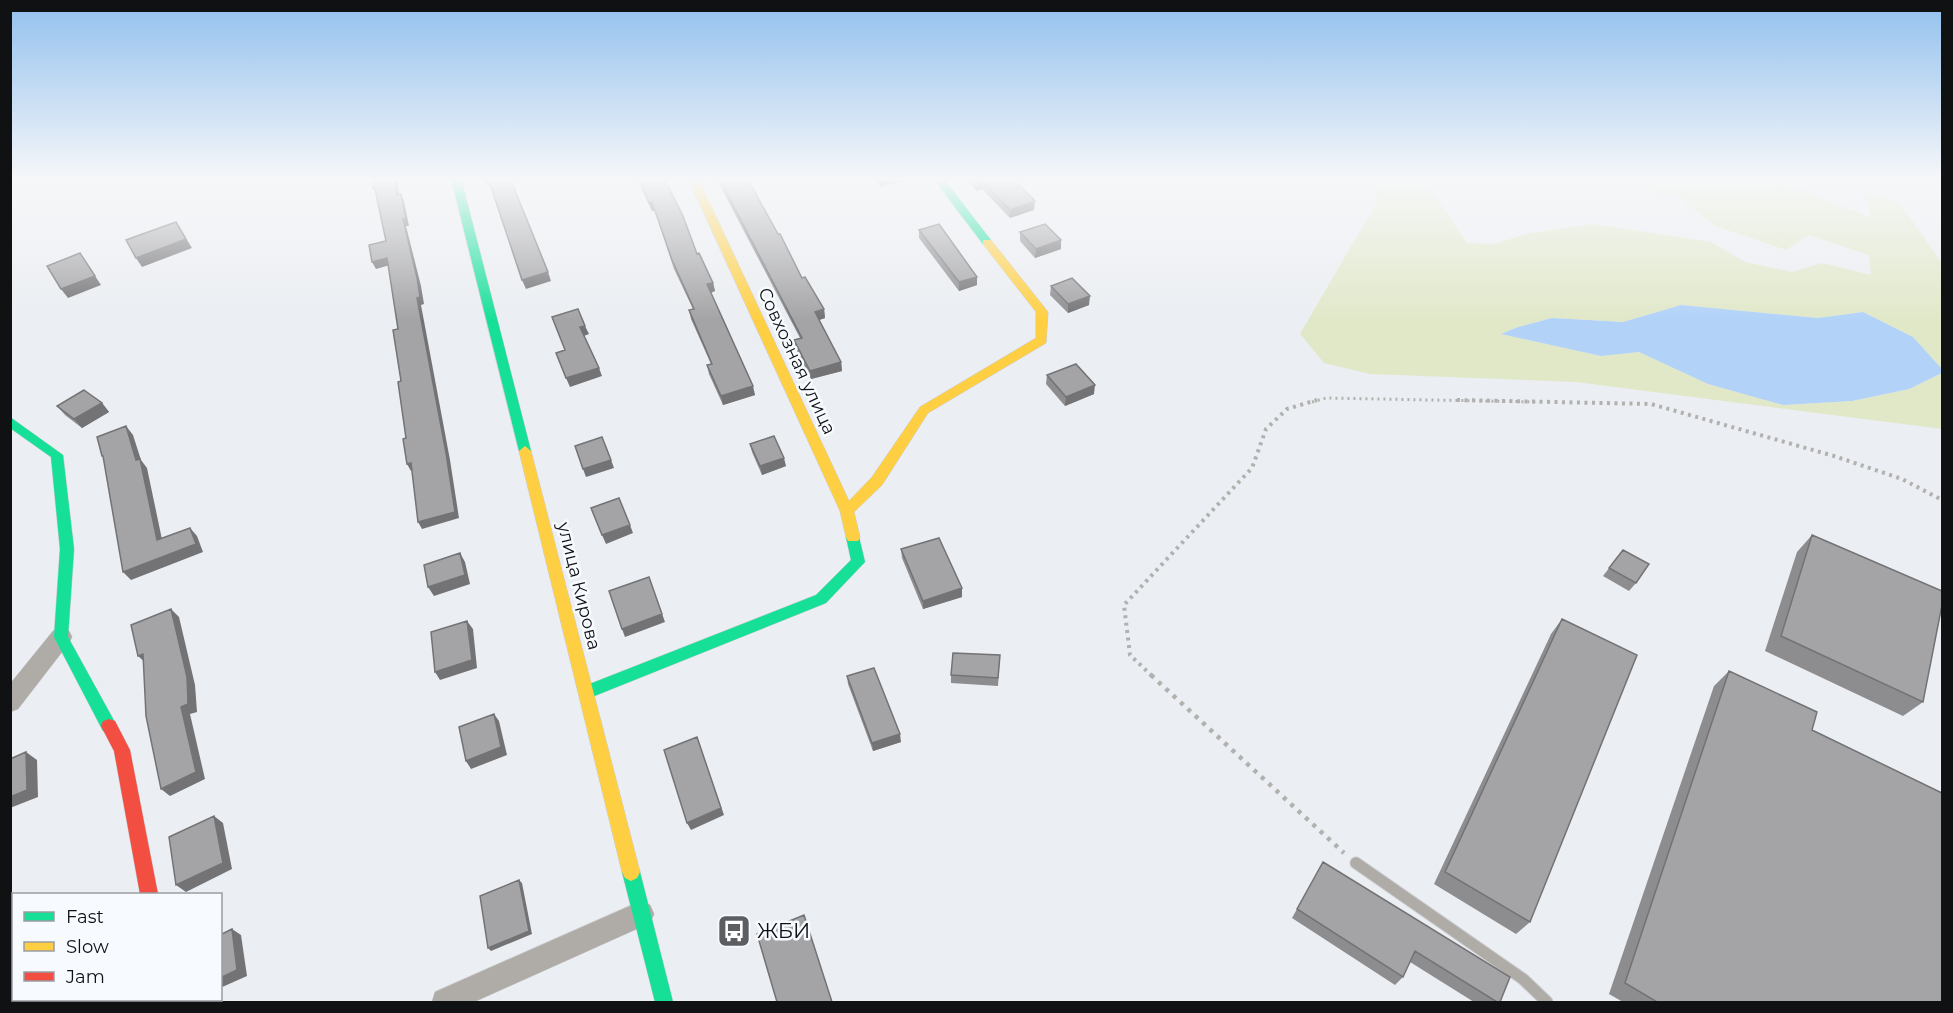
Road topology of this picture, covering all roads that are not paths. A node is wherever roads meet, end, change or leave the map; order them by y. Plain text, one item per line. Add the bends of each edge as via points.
1 (468, 225) edge
2 (715, 225) edge
3 (975, 225) edge
4 (10, 421) edge
5 (847, 511) junction
6 (61, 637) junction
7 (587, 692) junction
8 (10, 702) edge
9 (1356, 863) road end
10 (149, 893) edge
11 (641, 914) junction
12 (445, 1002) edge
13 (664, 1002) edge
14 (1547, 1002) edge

1 - 7 street, улица Кирова
2 - 5 street, Совхозная улица
3 - 5 street via 1042,312 1042,340 924,410 878,482
4 - 6 street via 57,455 67,549
5 - 7 street, Совхозная улица via 858,562 821,599
6 - 8 street
6 - 10 street via 122,750
7 - 11 street, улица Кирова
9 - 14 lane via 1523,979
11 - 12 street
11 - 13 street, улица Кирова

